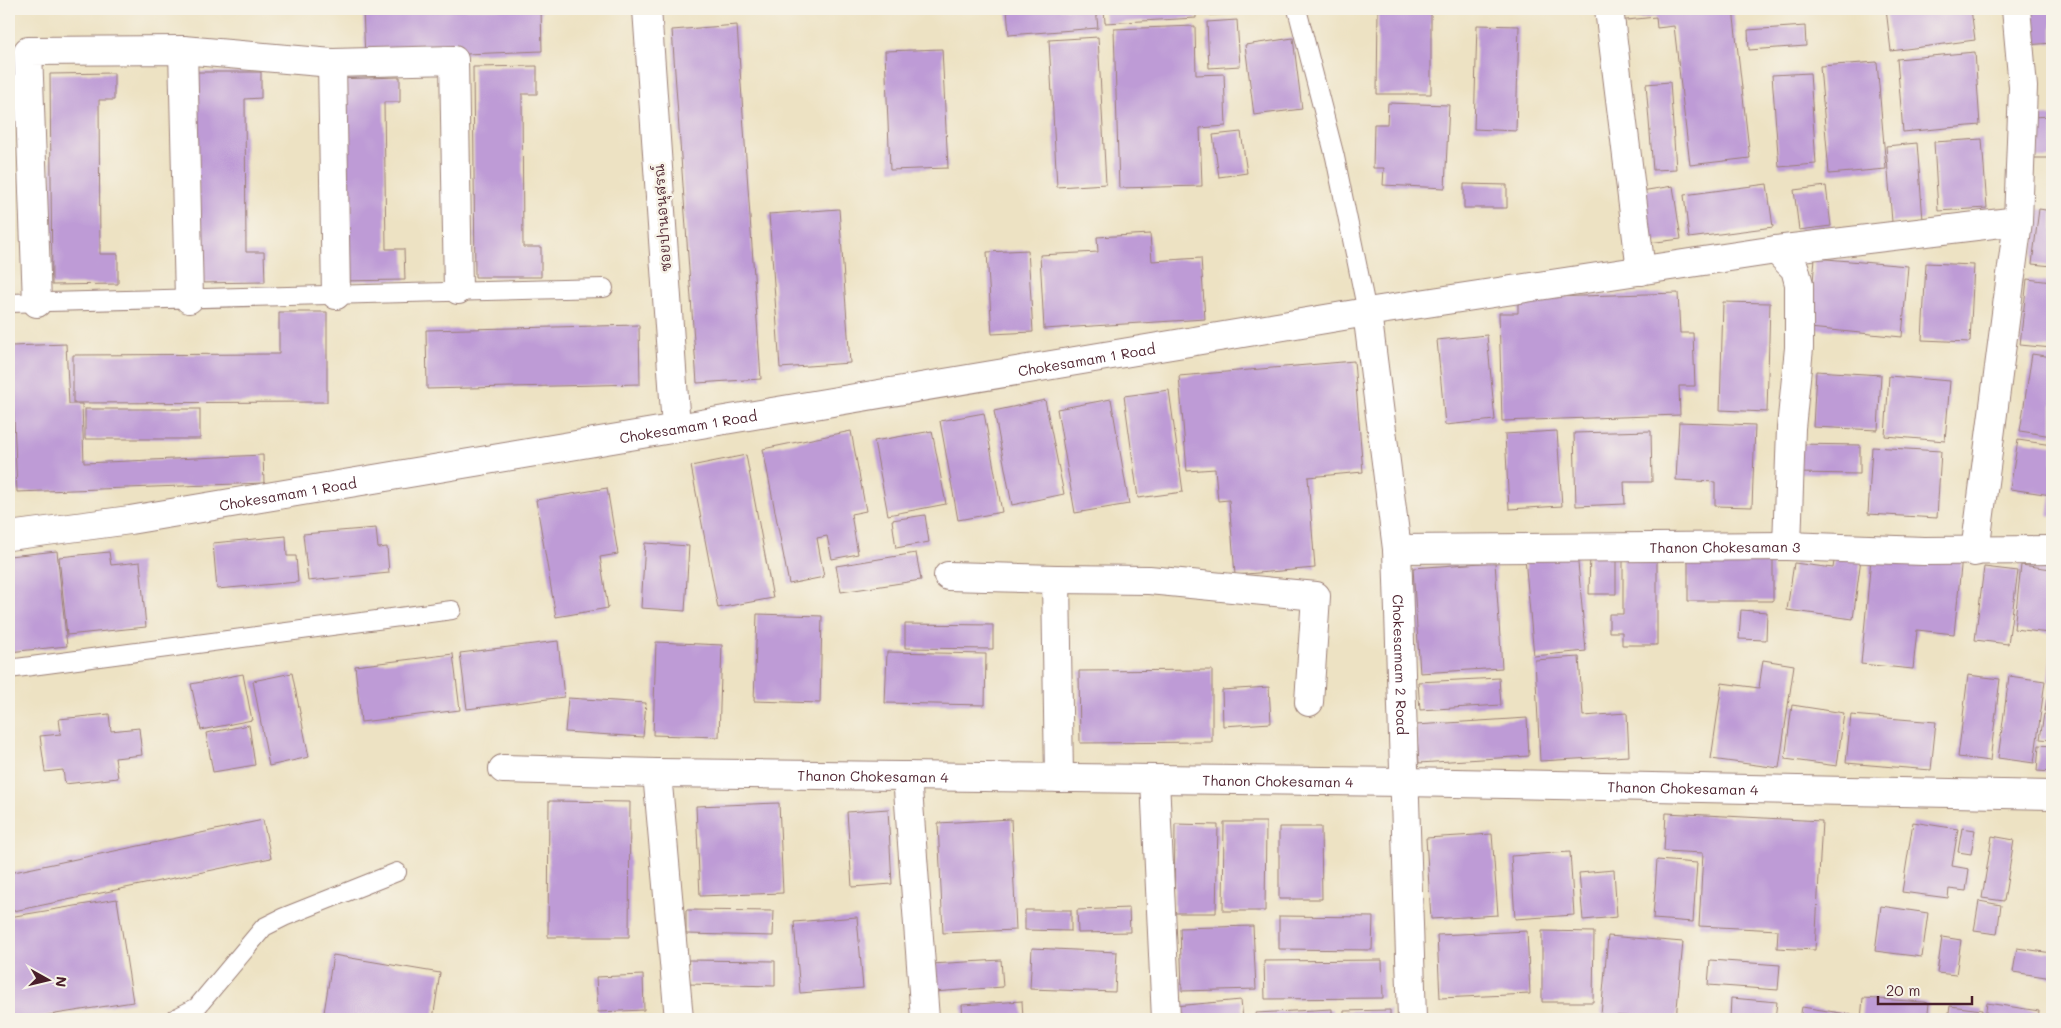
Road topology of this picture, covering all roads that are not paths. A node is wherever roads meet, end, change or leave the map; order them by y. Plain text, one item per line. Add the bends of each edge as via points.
1 (647, 9) edge
2 (1297, 9) edge
3 (1609, 9) edge
4 (2016, 9) edge
5 (183, 50) junction
6 (332, 63) junction
7 (2018, 222) junction
8 (1776, 250) junction
9 (1640, 271) junction
10 (604, 288) dead end
11 (458, 290) junction
12 (336, 295) junction
13 (189, 299) junction
14 (37, 303) junction
15 (9, 304) edge
16 (1366, 312) junction
17 (676, 427) junction
18 (9, 536) edge
19 (1787, 546) junction
20 (1397, 549) junction
21 (2052, 550) edge
22 (1975, 552) junction
23 (948, 576) dead end
24 (1056, 579) junction
25 (452, 610) dead end
26 (9, 669) edge
27 (1309, 702) dead end
28 (503, 769) dead end
29 (657, 773) junction
30 (907, 776) junction
31 (1059, 778) junction
32 (1155, 780) junction
33 (1404, 782) junction
34 (2052, 795) edge
35 (397, 872) dead end
36 (174, 1019) edge
37 (679, 1019) edge
38 (925, 1019) edge
39 (1166, 1019) edge
40 (1412, 1019) edge

1 - 17 street, ซอยปานอนุสรณ์
2 - 16 lane via 1335,158
3 - 9 street
4 - 7 street via 2023,87
5 - 6 street
5 - 13 street
5 - 14 street via 28,51
6 - 11 street via 454,60
6 - 12 street
7 - 8 street, Chokesamam 1 Road
7 - 22 street
8 - 9 street, Chokesamam 1 Road
8 - 19 street via 1795,269 1799,284 1799,348 1791,428
9 - 16 street, Chokesamam 1 Road
10 - 11 lane
11 - 12 lane
12 - 13 lane
13 - 14 lane
14 - 15 lane
16 - 17 street, Chokesamam 1 Road
16 - 20 street, Chokesamam 2 Road
17 - 18 street, Chokesamam 1 Road via 130,520
19 - 20 street, Thanon Chokesaman 3
19 - 22 street, Thanon Chokesaman 3
20 - 33 street, Chokesamam 2 Road
21 - 22 street, Thanon Chokesaman 3
23 - 24 street
24 - 27 street via 1149,580 1316,596
24 - 31 street
25 - 26 lane
28 - 29 street, Thanon Chokesaman 4
29 - 30 street, Thanon Chokesaman 4
29 - 37 street
30 - 31 street, Thanon Chokesaman 4
30 - 38 street
31 - 32 street, Thanon Chokesaman 4
32 - 33 street, Thanon Chokesaman 4
32 - 39 street
33 - 34 street, Thanon Chokesaman 4
33 - 40 street, Chokesamam 2 Road
35 - 36 lane via 264,927 198,1007

